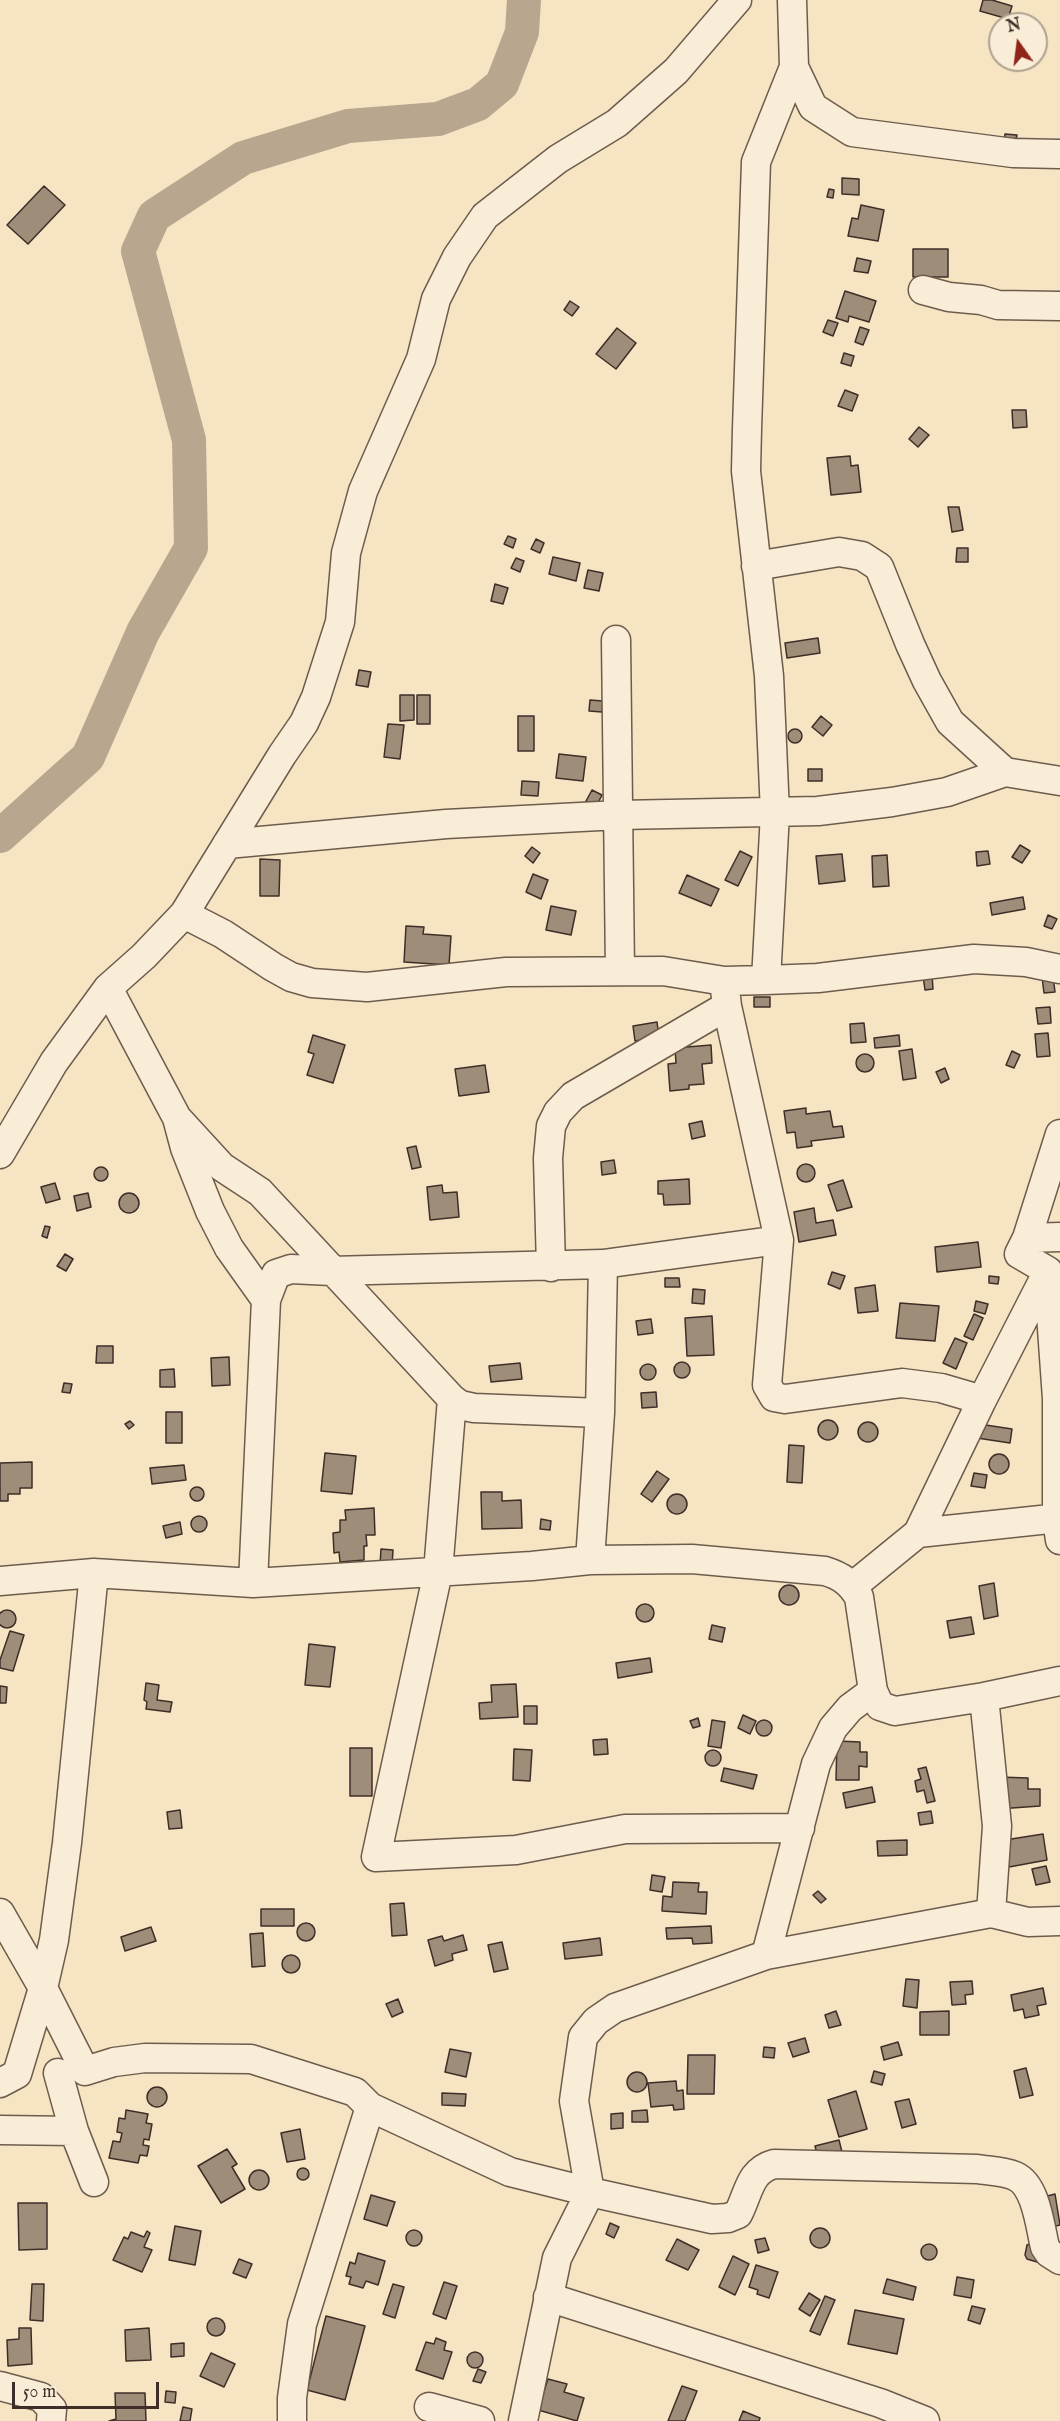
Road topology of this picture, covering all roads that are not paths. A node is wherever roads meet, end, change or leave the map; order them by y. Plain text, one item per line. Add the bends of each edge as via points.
1 (737, 0) edge
2 (792, 0) edge
3 (794, 67) junction
4 (1060, 154) edge
5 (923, 290) dead end
6 (1060, 306) edge
7 (756, 566) junction
8 (616, 640) dead end
9 (1005, 772) junction
10 (1060, 781) edge
11 (775, 813) junction
12 (619, 814) junction
13 (227, 844) junction
14 (184, 914) junction
15 (144, 956) junction
16 (1060, 969) edge
17 (620, 971) junction
18 (766, 980) junction
19 (108, 987) junction
20 (725, 993) junction
21 (136, 1039) junction
22 (177, 1118) junction
23 (1060, 1134) edge
24 (0, 1154) edge
25 (1060, 1237) edge
26 (1027, 1238) junction
27 (779, 1240) junction
28 (603, 1264) junction
29 (551, 1267) junction
30 (331, 1271) junction
31 (1048, 1271) junction
32 (266, 1300) junction
33 (452, 1399) junction
34 (982, 1400) junction
35 (600, 1413) junction
36 (1059, 1526) edge
37 (918, 1533) junction
38 (590, 1560) junction
39 (438, 1572) junction
40 (94, 1574) junction
41 (0, 1581) edge
42 (254, 1583) junction
43 (853, 1586) junction
44 (1060, 1681) edge
45 (873, 1691) junction
46 (984, 1697) junction
47 (800, 1828) junction
48 (0, 1913) edge
49 (991, 1913) junction
50 (1060, 1921) edge
51 (766, 1955) junction
52 (43, 1988) junction
53 (71, 2072) junction
54 (8, 2078) edge
55 (370, 2107) junction
56 (0, 2130) edge
57 (74, 2131) junction
58 (94, 2182) dead end
59 (590, 2192) junction
60 (1060, 2260) edge
61 (548, 2297) junction
62 (0, 2386) edge
63 (429, 2407) dead end
64 (51, 2421) edge
65 (292, 2421) edge
66 (480, 2421) edge
67 (523, 2421) edge
68 (925, 2421) edge

1 - 13 street via 676,71 617,123 558,159 485,216 457,257 436,299 421,359 363,491 346,552 340,622 316,697 304,723
2 - 3 street
3 - 4 street via 813,106 852,132 1012,153
3 - 7 street via 756,162 746,471
5 - 6 street via 998,305
7 - 9 street via 839,552 862,556 879,567 910,644 950,722
7 - 11 street via 769,676
8 - 12 street
9 - 10 street
9 - 11 street via 947,792 903,800
11 - 12 street
11 - 18 street
12 - 13 street via 446,824
12 - 17 street
13 - 14 street
14 - 15 street
14 - 17 street via 223,934 273,968 312,983 367,987 506,972
15 - 19 street
15 - 21 street via 136,997
16 - 18 street via 1026,962 974,959 818,978
17 - 20 street via 663,971
18 - 20 street
19 - 21 street
19 - 24 street via 54,1062
20 - 27 street
20 - 29 street via 573,1096 558,1112 551,1126 548,1158
21 - 22 street
22 - 30 street via 222,1167 260,1192
22 - 32 street via 210,1211 229,1248
23 - 26 street
25 - 26 street
26 - 31 street via 1019,1254
27 - 28 street
27 - 34 street via 767,1385 774,1397 785,1399 902,1383 941,1388
28 - 29 street
28 - 35 street
29 - 30 street
30 - 32 street via 291,1269 276,1274
30 - 33 street
31 - 34 street
31 - 36 street via 1057,1399
32 - 42 street
33 - 35 street via 474,1408
33 - 39 street
34 - 37 street
35 - 38 street
36 - 37 street
37 - 43 street
38 - 39 street
38 - 43 street via 692,1559 825,1571
39 - 42 street
39 - 47 street via 376,1857 516,1850 625,1829
40 - 41 street
40 - 42 street
40 - 52 street via 67,1843 54,1940
43 - 45 street via 859,1597
44 - 46 street
45 - 46 street via 880,1706 895,1711
45 - 47 street via 850,1708 833,1728 816,1764
46 - 49 street via 997,1826
47 - 51 street
48 - 52 street
49 - 50 street via 1028,1922
49 - 51 street
51 - 59 street via 615,2008 596,2021 583,2037 574,2101
52 - 53 street
52 - 54 street
53 - 54 street
53 - 55 street via 145,2058 251,2059 355,2092
53 - 57 street
55 - 59 street via 510,2172
55 - 65 street via 302,2324
56 - 57 street
57 - 58 street
59 - 60 street via 712,2219 738,2214 756,2173 774,2164 1005,2173 1026,2183 1045,2247
59 - 61 street via 557,2258
61 - 67 street
61 - 68 street via 880,2403
62 - 64 street via 41,2397 52,2409
63 - 66 street

